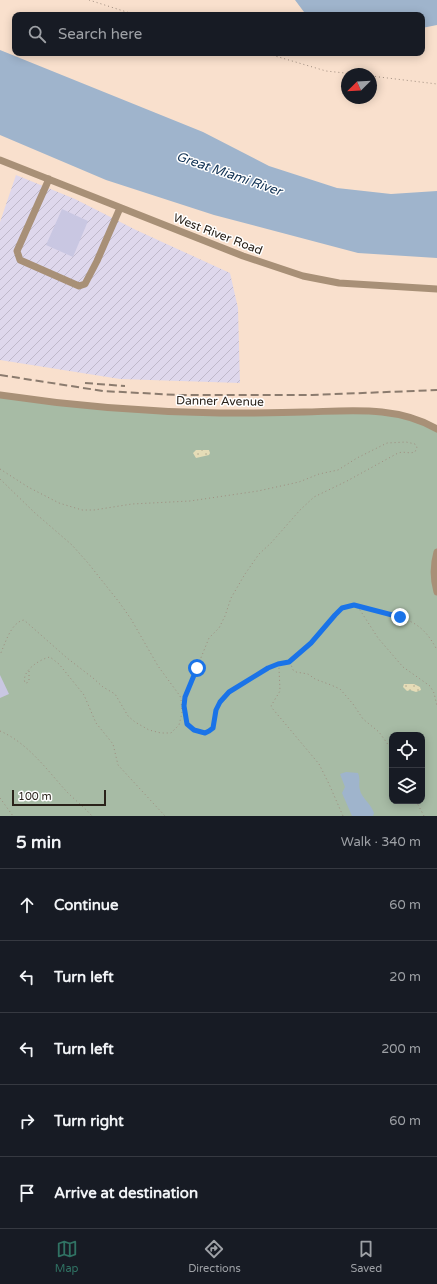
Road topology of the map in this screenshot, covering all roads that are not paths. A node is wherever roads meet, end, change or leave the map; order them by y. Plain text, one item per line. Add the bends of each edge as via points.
1 (0, 160) edge
2 (50, 179) junction
3 (120, 208) junction
4 (437, 289) edge
5 (0, 395) edge
6 (437, 429) edge
7 (437, 552) edge
8 (437, 592) edge

1 - 2 street, West River Road
2 - 3 street, West River Road
2 - 3 street via 17,252 20,260 79,286 85,284
3 - 4 street, West River Road via 242,256 303,276 345,283
5 - 6 street, Danner Avenue via 94,407 142,410 249,413 375,411 415,418
7 - 8 street via 434,562

